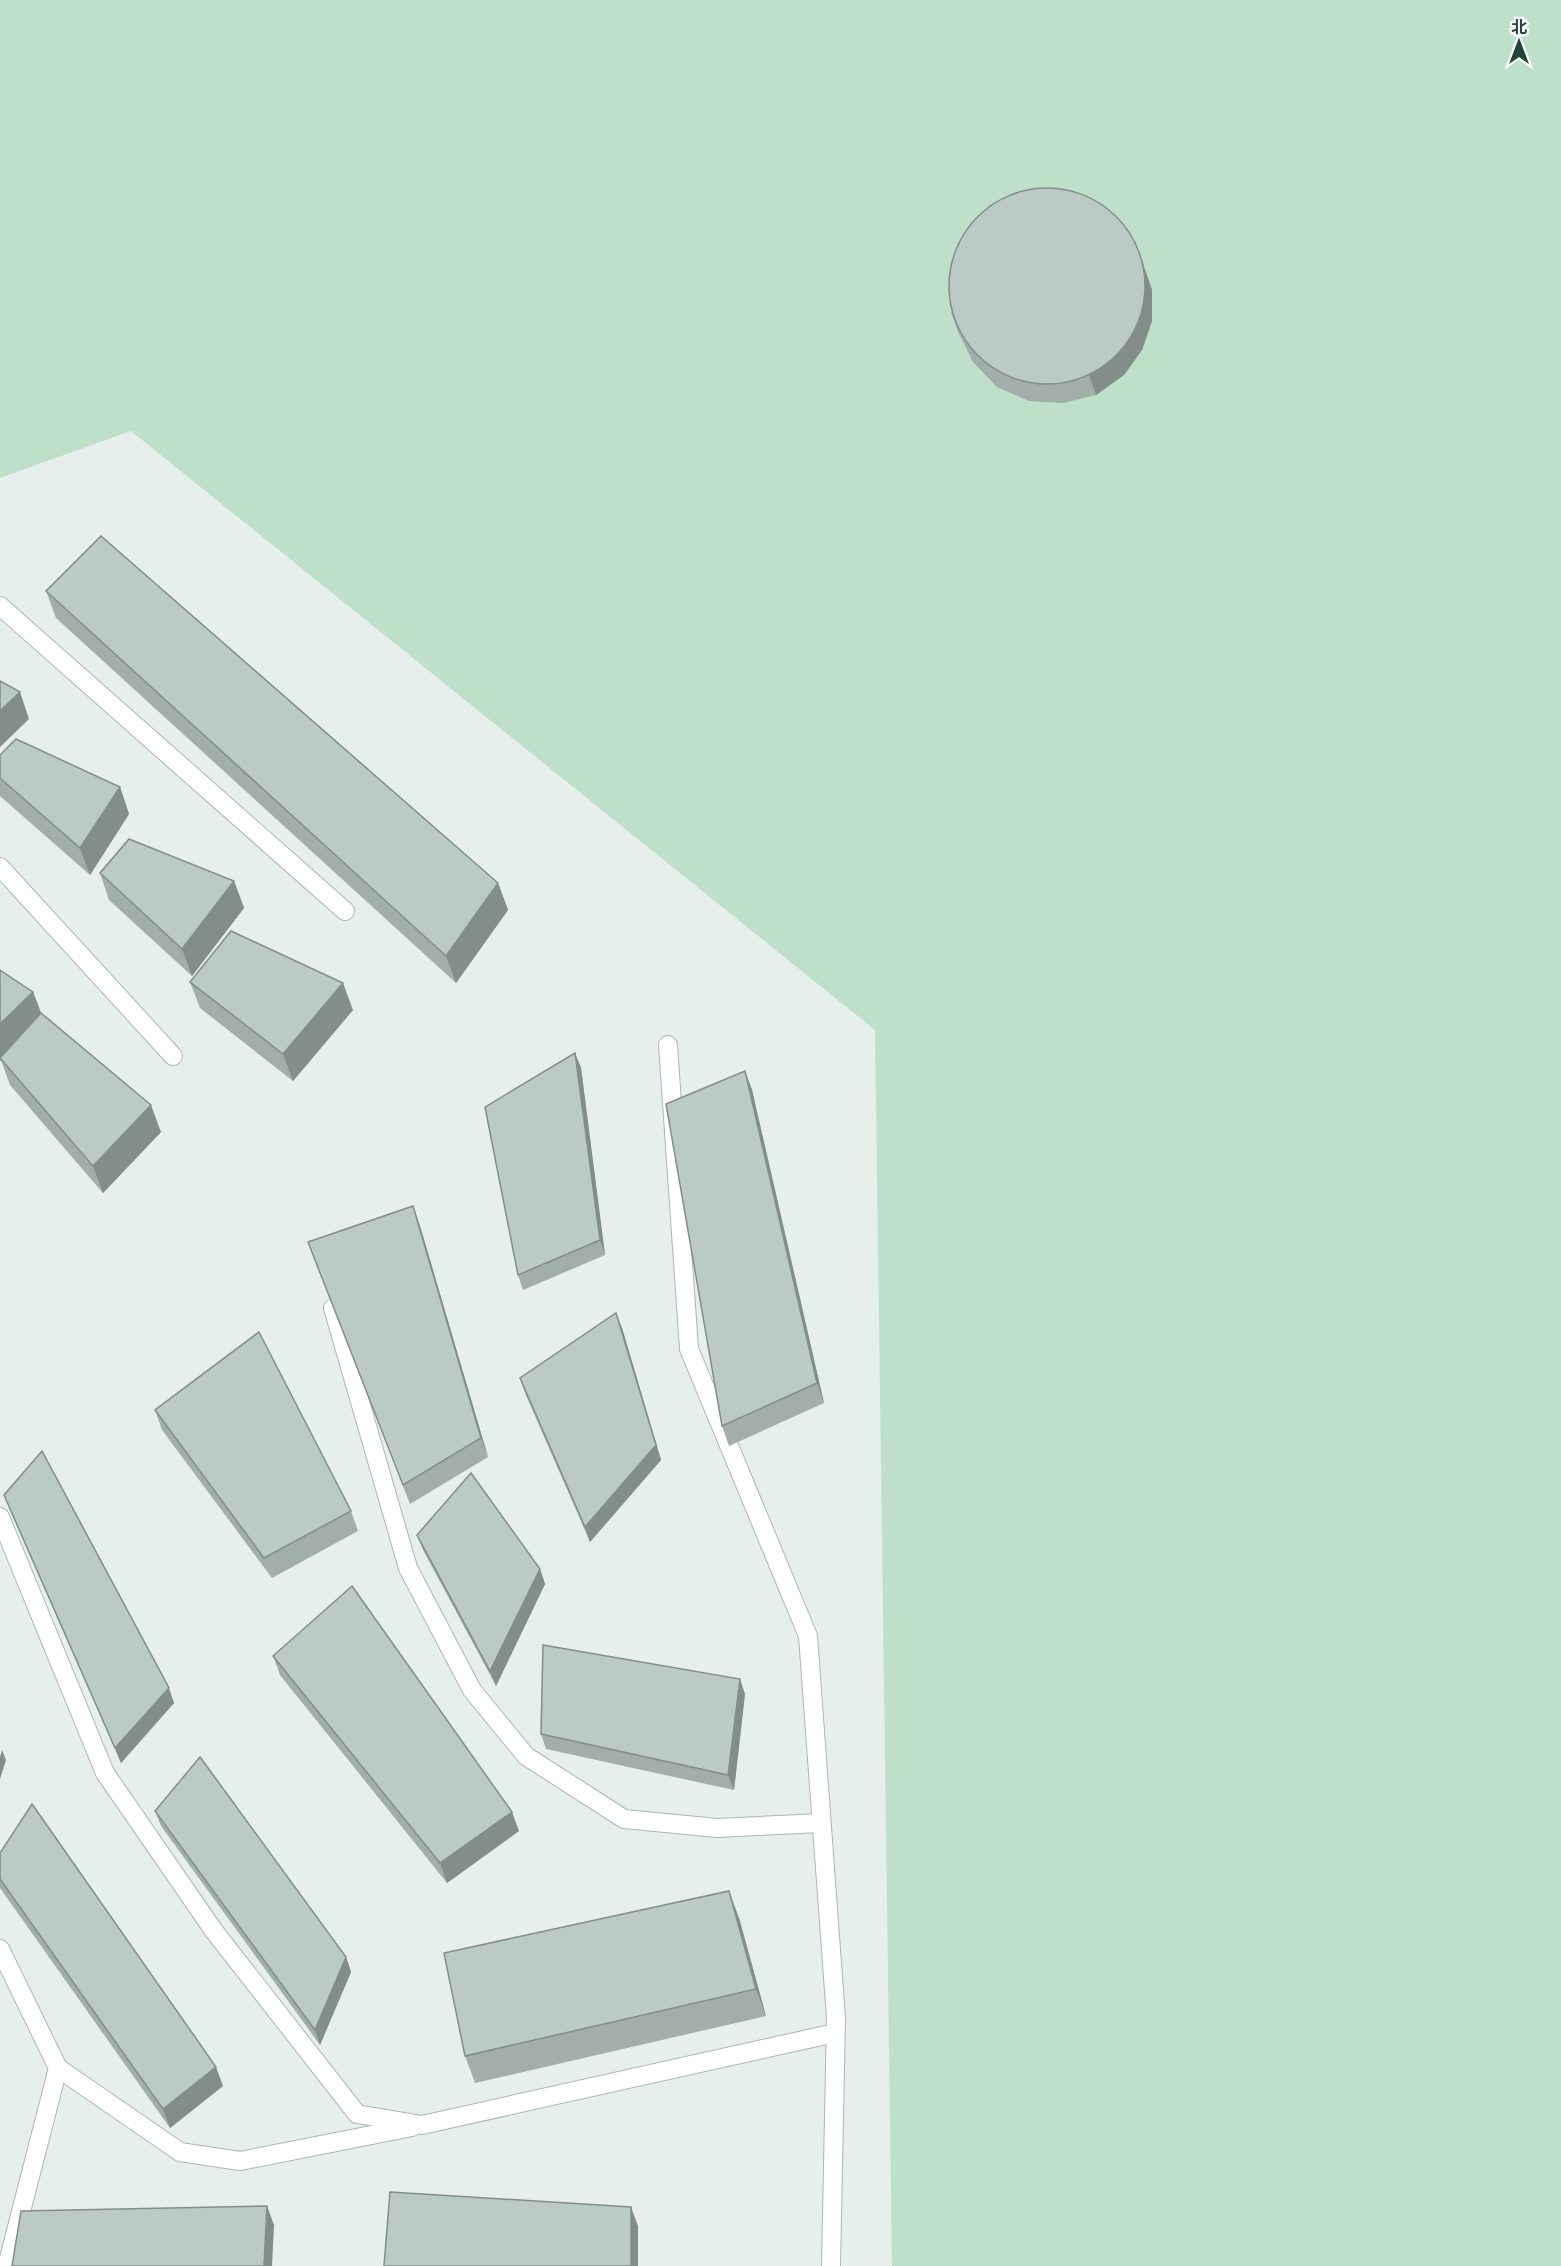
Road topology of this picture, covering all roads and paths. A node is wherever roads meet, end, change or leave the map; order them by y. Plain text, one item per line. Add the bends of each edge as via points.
1 (0, 606) edge
2 (0, 867) edge
3 (345, 911) edge
4 (668, 1045) dead end
5 (173, 1056) dead end
6 (333, 1308) edge
7 (0, 1517) edge
8 (821, 1823) junction
9 (0, 1949) edge
10 (835, 2033) junction
11 (58, 2068) junction
12 (422, 2125) junction
13 (7, 2266) edge
14 (831, 2266) edge

1 - 3 lane
2 - 5 lane
4 - 8 lane via 689,1349 808,1636
6 - 8 lane via 408,1568 472,1690 526,1756 624,1819 717,1828
7 - 12 lane via 105,1773 214,1931 357,2114
8 - 10 lane
9 - 11 lane
10 - 12 lane
10 - 14 lane
11 - 12 lane via 180,2152 240,2161
11 - 13 lane

